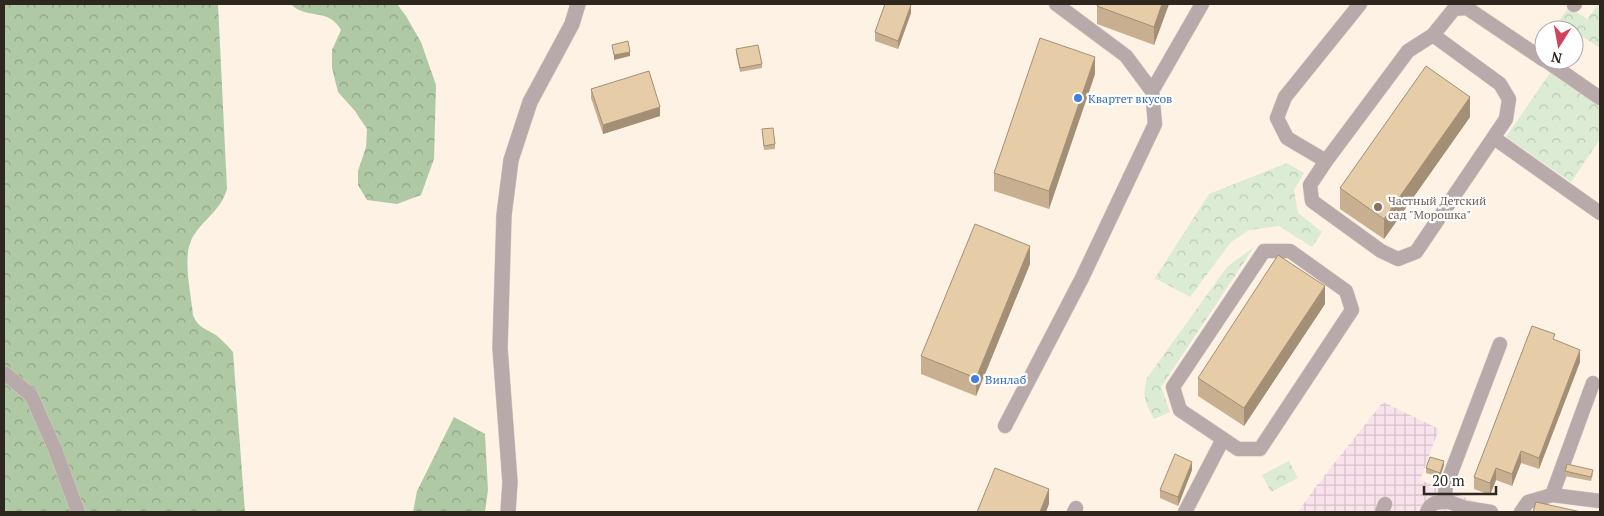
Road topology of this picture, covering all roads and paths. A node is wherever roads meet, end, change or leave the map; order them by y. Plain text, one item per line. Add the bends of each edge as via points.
1 (578, 4) edge
2 (1056, 4) edge
3 (1202, 4) edge
4 (1360, 4) edge
5 (1433, 35) junction
6 (1534, 53) edge
7 (1559, 70) edge
8 (1152, 91) junction
9 (1600, 98) edge
10 (1494, 138) junction
11 (1326, 160) junction
12 (1600, 213) edge
13 (1500, 344) dead end
14 (4, 373) edge
15 (1593, 383) dead end
16 (1005, 426) dead end
17 (1223, 439) junction
18 (1552, 495) junction
19 (1600, 501) edge
20 (1449, 502) junction
21 (78, 512) edge
22 (508, 512) edge
23 (1186, 512) edge
24 (1426, 512) edge
25 (1491, 512) edge
26 (1521, 512) edge

1 - 22 street via 572,24 530,102 511,160 504,215 500,348 510,482
2 - 8 lane via 1126,56
3 - 8 lane
4 - 11 lane via 1285,97 1278,118 1287,138
5 - 6 lane via 1454,10 1467,8
5 - 10 lane via 1500,84 1509,99 1506,119
5 - 11 lane via 1408,51
7 - 9 lane
8 - 16 lane via 1155,124 1082,278
10 - 11 lane via 1416,252 1398,259 1381,251 1312,201 1310,185
10 - 12 lane
13 - 20 lane via 1446,486
14 - 21 lane via 31,395 56,449
15 - 18 lane
17 - 17 lane via 1238,449 1260,449 1352,310 1346,291 1290,251 1264,251 1173,387 1180,410
17 - 23 lane
18 - 19 lane
18 - 26 lane via 1528,502
20 - 24 lane via 1433,503
20 - 25 lane

